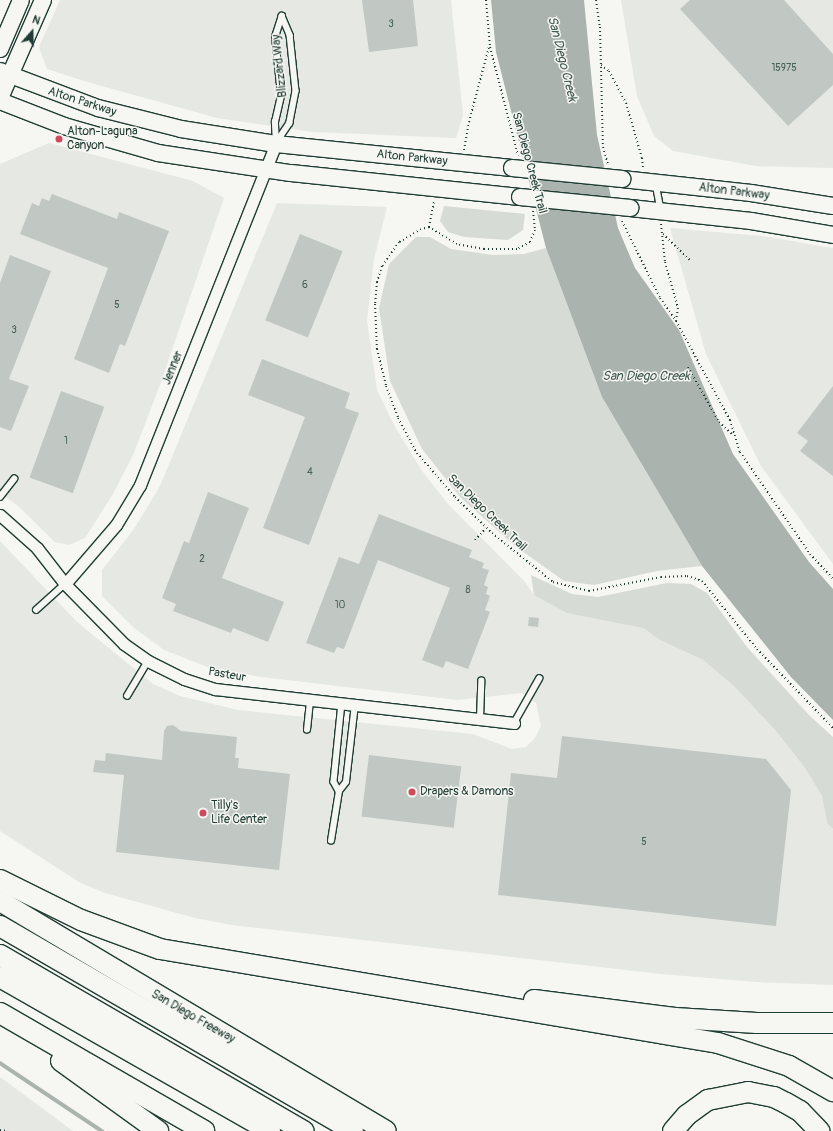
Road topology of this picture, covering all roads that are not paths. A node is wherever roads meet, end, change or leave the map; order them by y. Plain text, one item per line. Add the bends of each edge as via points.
1 (21, 0) edge
2 (43, 0) edge
3 (0, 49) edge
4 (5, 73) edge
5 (0, 100) edge
6 (276, 144) junction
7 (266, 169) junction
8 (656, 182) junction
9 (833, 206) edge
10 (661, 217) junction
11 (833, 235) edge
12 (14, 479) dead end
13 (0, 497) edge
14 (0, 515) edge
15 (65, 584) junction
16 (36, 610) dead end
17 (148, 661) junction
18 (539, 679) dead end
19 (481, 681) dead end
20 (127, 696) dead end
21 (310, 699) junction
22 (342, 703) junction
23 (355, 704) junction
24 (480, 719) junction
25 (514, 723) joint
26 (307, 730) dead end
27 (339, 791) junction
28 (331, 841) dead end
29 (0, 880) edge
30 (0, 901) edge
31 (0, 926) edge
32 (160, 948) junction
33 (0, 955) edge
34 (0, 977) edge
35 (0, 1012) edge
36 (0, 1017) edge
37 (833, 1023) edge
38 (833, 1091) edge
39 (158, 1131) edge
40 (204, 1131) edge
41 (270, 1131) edge
42 (304, 1131) edge
43 (353, 1131) edge
44 (386, 1131) edge
45 (673, 1131) edge
46 (818, 1131) edge

1 - 3 main road
2 - 4 main road
4 - 5 main road
4 - 6 main road, Alton Parkway via 65,97 134,118
5 - 7 main road via 64,126 138,148 203,161
6 - 6 lane, Blizzard Way via 290,123 296,90 290,35 282,16 275,37 281,95 275,122
6 - 7 street, Jenner
6 - 8 main road, Alton Parkway, bridge via 463,163 515,163
7 - 10 main road, bridge via 526,201 630,208
7 - 15 street, Jenner via 140,485 116,525
8 - 9 main road, Alton Parkway
8 - 10 lane
10 - 11 main road via 751,221
12 - 13 lane
14 - 15 street, Pasteur via 37,548
15 - 16 lane
15 - 17 street, Pasteur via 119,639
17 - 20 lane
17 - 21 street, Pasteur via 184,679 215,688
18 - 25 lane
19 - 24 lane
21 - 22 street, Pasteur
21 - 26 lane
22 - 23 street, Pasteur
22 - 27 lane via 334,782
23 - 24 street, Pasteur
23 - 27 lane via 346,782
24 - 25 street, Pasteur
27 - 28 lane
29 - 32 highway via 81,920
30 - 44 highway, San Diego Freeway
31 - 43 highway
32 - 37 highway via 618,1012 716,1020
32 - 38 highway via 718,1043 789,1066
33 - 42 highway
34 - 41 highway
35 - 40 highway
36 - 39 highway
45 - 46 highway via 687,1115 708,1100 748,1092 774,1097 786,1103 800,1111

